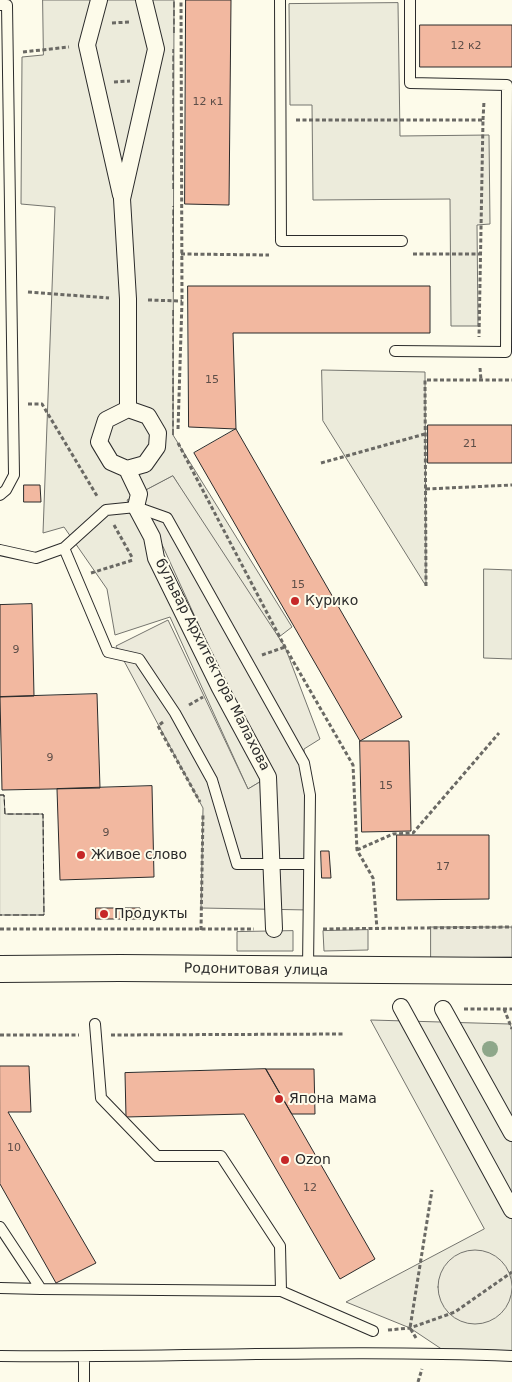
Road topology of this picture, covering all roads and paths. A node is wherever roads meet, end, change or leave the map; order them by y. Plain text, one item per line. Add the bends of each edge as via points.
1 (99, 0) edge
2 (144, 0) edge
3 (181, 0) edge
4 (280, 0) edge
5 (410, 0) edge
6 (0, 5) edge
7 (152, 28) junction
8 (89, 38) junction
9 (8, 54) junction
10 (91, 63) junction
11 (153, 63) junction
12 (281, 120) junction
13 (122, 199) junction
14 (402, 241) dead end
15 (181, 254) junction
16 (279, 254) dead end
17 (404, 254) dead end
18 (481, 254) junction
19 (11, 291) junction
20 (128, 299) junction
21 (182, 301) junction
22 (396, 351) dead end
23 (480, 352) junction
24 (509, 352) edge
25 (480, 380) junction
26 (512, 380) edge
27 (12, 403) junction
28 (128, 409) junction
29 (425, 434) junction
30 (322, 463) dead end
31 (128, 469) junction
32 (512, 485) edge
33 (426, 489) junction
34 (0, 495) edge
35 (136, 508) junction
36 (106, 510) junction
37 (64, 548) junction
38 (0, 550) edge
39 (156, 558) junction
40 (133, 560) junction
41 (77, 578) junction
42 (426, 586) dead end
43 (500, 733) dead end
44 (357, 850) junction
45 (272, 864) junction
46 (309, 864) junction
47 (274, 928) dead end
48 (377, 928) dead end
49 (0, 969) edge
50 (308, 969) junction
51 (512, 971) edge
52 (401, 1007) dead end
53 (443, 1009) joint
54 (504, 1009) junction
55 (512, 1009) edge
56 (512, 1029) edge
57 (96, 1030) junction
58 (345, 1034) dead end
59 (0, 1035) edge
60 (512, 1133) edge
61 (432, 1190) dead end
62 (512, 1210) edge
63 (0, 1226) edge
64 (512, 1272) edge
65 (0, 1288) edge
66 (41, 1289) junction
67 (281, 1291) junction
68 (410, 1328) junction
69 (373, 1331) dead end
70 (427, 1353) junction
71 (0, 1356) edge
72 (512, 1356) edge
73 (84, 1357) junction
74 (84, 1382) edge
75 (418, 1382) edge

1 - 8 street
2 - 7 street
3 - 15 path
4 - 12 lane
5 - 24 lane via 410,83 507,85
6 - 9 lane via 7,5
7 - 8 path via 131,22 113,23
7 - 11 street via 156,49
8 - 9 path
8 - 10 street
9 - 19 lane
10 - 11 path via 114,82 134,81
10 - 13 street
11 - 13 street
12 - 14 lane via 281,240
12 - 18 path via 483,120
13 - 20 street
15 - 16 path
15 - 21 path
17 - 18 path
18 - 23 path
19 - 20 path
19 - 27 lane
20 - 21 path
20 - 28 street
21 - 44 path via 178,443 285,647 353,765
22 - 23 lane
23 - 24 lane
23 - 25 path
25 - 26 path
25 - 29 path via 425,380
27 - 34 lane via 14,475
27 - 36 path via 42,404
28 - 31 street via 106,420 99,442 111,462
28 - 31 street via 148,416 158,433 157,447 145,464
29 - 30 path
29 - 33 path
31 - 35 street, бульвар Архитектора Малахова via 139,494
32 - 33 path
33 - 42 path
35 - 36 lane
35 - 39 street, бульвар Архитектора Малахова via 152,537
35 - 46 lane via 167,518 304,763 310,795
36 - 37 lane
36 - 40 path
37 - 38 lane via 36,558
37 - 41 lane
39 - 40 path
39 - 45 street, бульвар Архитектора Малахова via 268,777
40 - 41 path
41 - 45 lane via 108,652 139,659 176,712 212,780 237,864
43 - 44 path via 413,833 393,834
44 - 48 path via 373,878
45 - 46 lane
45 - 47 street, бульвар Архитектора Малахова
46 - 50 lane
49 - 50 street, Родонитовая улица
50 - 51 street, Родонитовая улица
52 - 62 street
53 - 54 path
53 - 60 street
54 - 55 path
54 - 56 path
57 - 58 path
57 - 59 path
57 - 67 lane via 101,1098 157,1156 221,1156 280,1246
61 - 68 path
63 - 66 lane
64 - 68 path via 455,1312
65 - 66 lane
66 - 67 lane
67 - 69 lane
68 - 70 path
70 - 72 lane
70 - 73 lane
70 - 75 path
71 - 73 lane
73 - 74 lane

